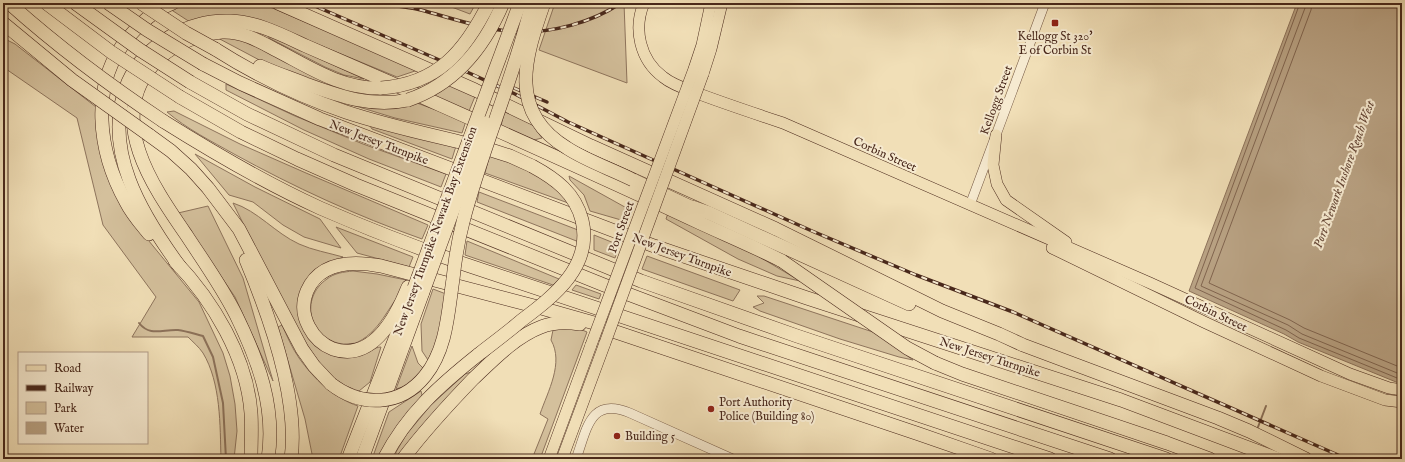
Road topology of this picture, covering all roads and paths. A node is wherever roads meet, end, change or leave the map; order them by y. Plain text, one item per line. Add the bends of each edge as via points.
1 (9, 3) edge
2 (46, 3) edge
3 (75, 3) edge
4 (108, 3) edge
5 (141, 3) edge
6 (174, 3) edge
7 (278, 3) edge
8 (489, 3) edge
9 (503, 3) edge
10 (520, 3) edge
11 (531, 3) edge
12 (544, 3) edge
13 (644, 3) edge
14 (711, 3) edge
15 (722, 3) edge
16 (1045, 3) edge
17 (3, 23) edge
18 (215, 49) junction
19 (699, 71) junction
20 (102, 102) junction
21 (996, 135) junction
22 (970, 205) junction
23 (692, 207) junction
24 (224, 209) junction
25 (1025, 230) junction
26 (1088, 256) junction
27 (782, 261) junction
28 (180, 267) junction
29 (415, 289) junction
30 (607, 329) junction
31 (1023, 345) junction
32 (1402, 390) edge
33 (1402, 402) edge
34 (251, 459) edge
35 (268, 459) edge
36 (290, 459) edge
37 (348, 459) edge
38 (362, 459) edge
39 (384, 459) edge
40 (402, 459) edge
41 (549, 459) edge
42 (562, 459) edge
43 (576, 459) edge
44 (733, 459) edge
45 (991, 459) edge
46 (1050, 459) edge
47 (1110, 459) edge
48 (1166, 459) edge
49 (1210, 459) edge
50 (1278, 459) edge
51 (1306, 459) edge

1 - 46 highway, bridge via 89,69 163,121 221,157 320,208 467,265
2 - 47 highway, bridge via 111,52 180,97 241,132 321,170 604,285 746,338
3 - 48 highway, bridge via 134,46 190,82 247,114 334,155 641,281 790,334
4 - 50 highway, New Jersey Turnpike, bridge via 203,64 320,120 654,246 1121,400
5 - 18 highway, bridge
6 - 20 highway via 149,16 125,41 109,71
7 - 31 highway via 475,90 591,146 796,238 942,311
8 - 35 highway, bridge via 466,43 444,65 414,82 394,87 364,88 341,82 250,37 222,32 180,44 145,75 134,107 136,140 145,168 158,193 230,304 257,362 269,407
9 - 18 highway, bridge via 486,38 465,65 443,83 408,100 381,103 342,96
10 - 29 highway, New Jersey Turnpike Newark Bay Extension, bridge
11 - 24 highway, bridge via 524,37 465,213 441,345 434,362 413,387 399,396 374,401 356,398 331,384 307,357 239,229
11 - 29 highway, New Jersey Turnpike Newark Bay Extension, bridge
12 - 23 highway, bridge via 525,73 526,90 533,113 542,127 567,148
13 - 22 main road, Corbin Street via 640,18 640,38 646,57 653,68 670,82 783,123
14 - 19 main road, Port Street
15 - 19 main road, Port Street via 711,49
16 - 21 street, Kellogg Street
17 - 20 highway, bridge
18 - 39 highway, bridge via 256,73 332,107 491,150 532,166 563,186 581,217 581,253 574,270 560,289 447,380 424,402 404,426
19 - 41 main road, Port Street, bridge
19 - 42 main road, Port Street, bridge
20 - 24 highway, bridge via 171,151 188,166
20 - 28 highway via 105,147 116,183 136,219
21 - 22 street, Kellogg Street
21 - 26 main road via 993,165 997,184 1006,200
22 - 25 main road, Corbin Street
23 - 27 highway via 764,247
23 - 31 highway via 921,310
24 - 36 highway via 251,273 276,345 291,416
25 - 26 main road, Corbin Street
25 - 33 main road, Corbin Street via 1059,252 1268,352 1364,393
26 - 32 main road, Corbin Street via 1350,374
27 - 28 highway via 557,157 322,53 264,28 229,21 186,29 157,46 140,63 130,78 120,114 120,145 132,186 150,222
27 - 49 highway, bridge via 907,348 935,363
28 - 34 highway via 218,318 241,367 251,412
29 - 30 highway via 387,328 374,341 360,348 344,351 327,346 312,332 306,319 304,301 308,288 315,279 335,266 360,263 396,269 594,323
29 - 37 highway, New Jersey Turnpike Newark Bay Extension
29 - 38 highway, New Jersey Turnpike Newark Bay Extension
30 - 40 highway via 576,323 560,323 543,326 525,335 499,355 470,383
30 - 45 highway
31 - 51 highway via 1225,421
43 - 44 street via 594,414 611,407 622,409

